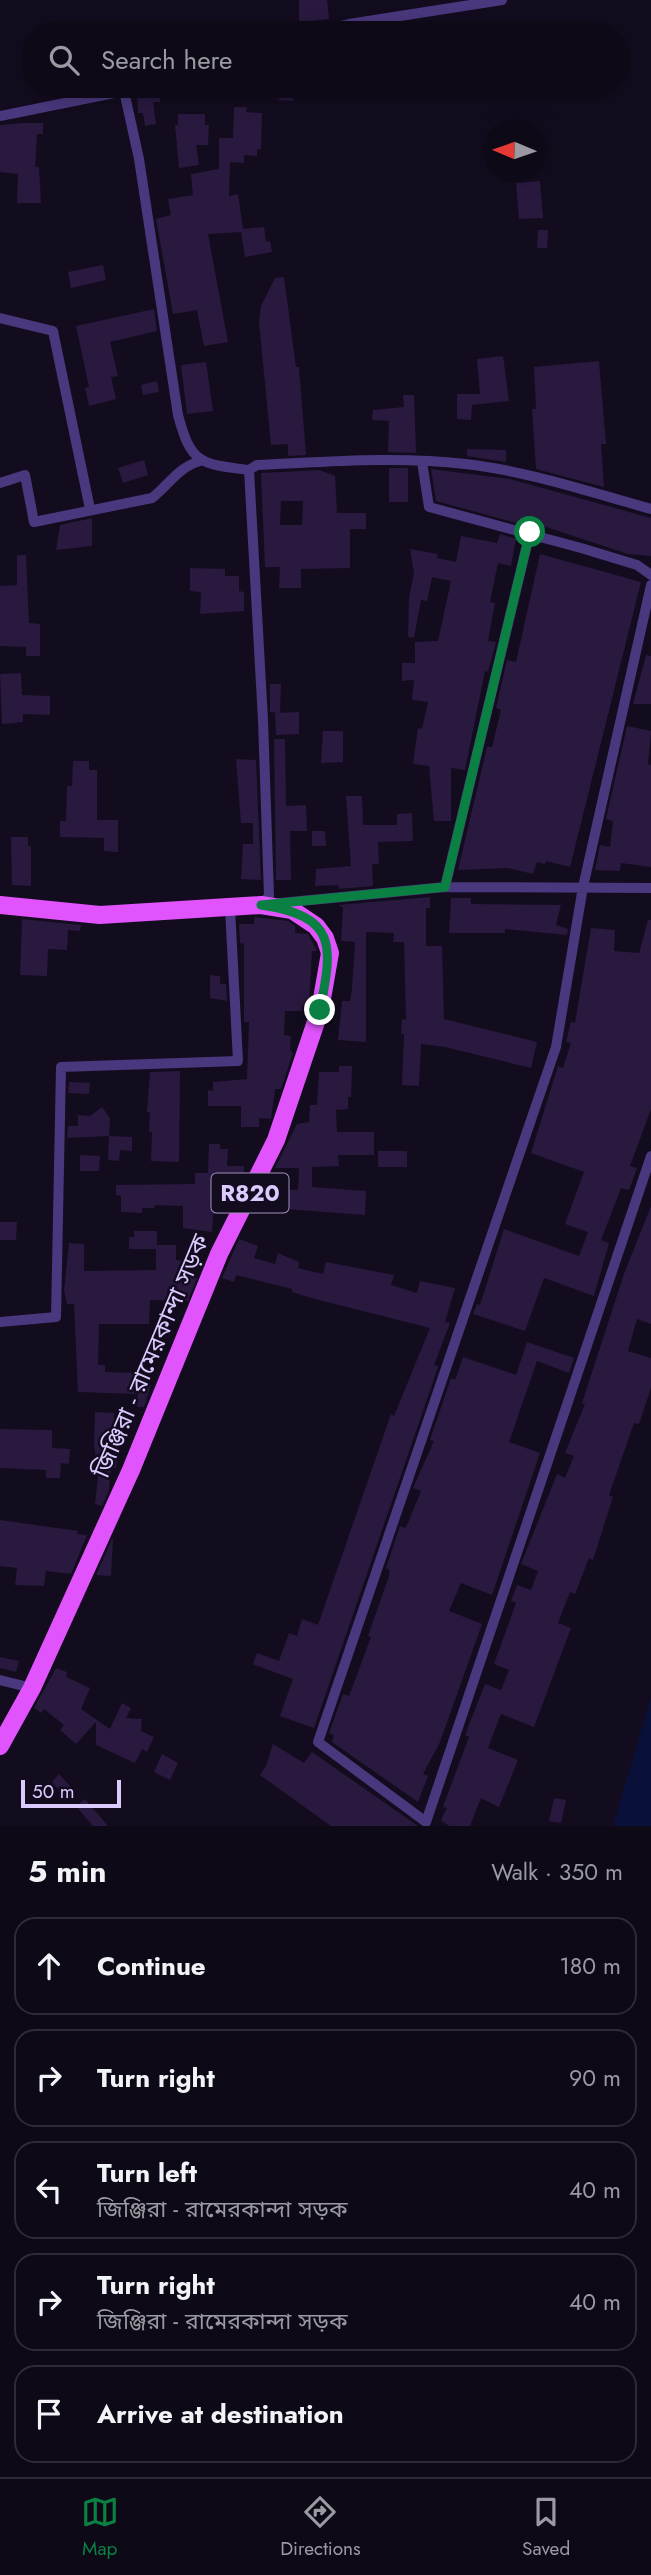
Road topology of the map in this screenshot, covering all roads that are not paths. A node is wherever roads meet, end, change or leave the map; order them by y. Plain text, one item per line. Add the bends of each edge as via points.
1 (502, 0) edge
2 (368, 21) edge
3 (91, 98) edge
4 (126, 98) edge
5 (0, 117) edge
6 (0, 318) edge
7 (200, 461) junction
8 (422, 462) junction
9 (249, 470) junction
10 (0, 483) edge
11 (90, 509) junction
12 (651, 509) edge
13 (530, 532) junction
14 (651, 575) edge
15 (651, 584) edge
16 (445, 887) junction
17 (583, 887) junction
18 (651, 888) edge
19 (0, 905) edge
20 (261, 905) junction
21 (230, 908) junction
22 (651, 1156) edge
23 (0, 1322) edge
24 (0, 1680) edge
25 (32, 1688) junction
26 (0, 1746) edge

1 - 2 street
3 - 5 street
4 - 7 street via 178,415 186,446
6 - 11 street via 54,331
7 - 9 street
7 - 11 street via 176,472 152,498
8 - 9 street via 369,460
8 - 12 street via 465,464 545,479
8 - 13 street via 429,507
9 - 20 street via 269,869 269,896
10 - 11 street via 25,475 34,522
13 - 14 street via 636,565
13 - 16 street
15 - 17 street
16 - 17 street
16 - 20 street
17 - 18 street
17 - 22 street via 556,1047 318,1742 426,1822
19 - 21 main road, জিঞ্জিরা - রামেরকান্দা সড়ক / R820 via 100,915
20 - 21 main road, জিঞ্জিরা - রামেরকান্দা সড়ক / R820
20 - 25 main road, জিঞ্জিরা - রামেরকান্দা সড়ক / R820 via 305,916 325,938 330,953 320,1010 276,1140 219,1254 131,1470
21 - 23 street via 238,1062 61,1067 56,1317
24 - 25 street
25 - 26 main road, জিঞ্জিরা - রামেরকান্দা সড়ক / R820

